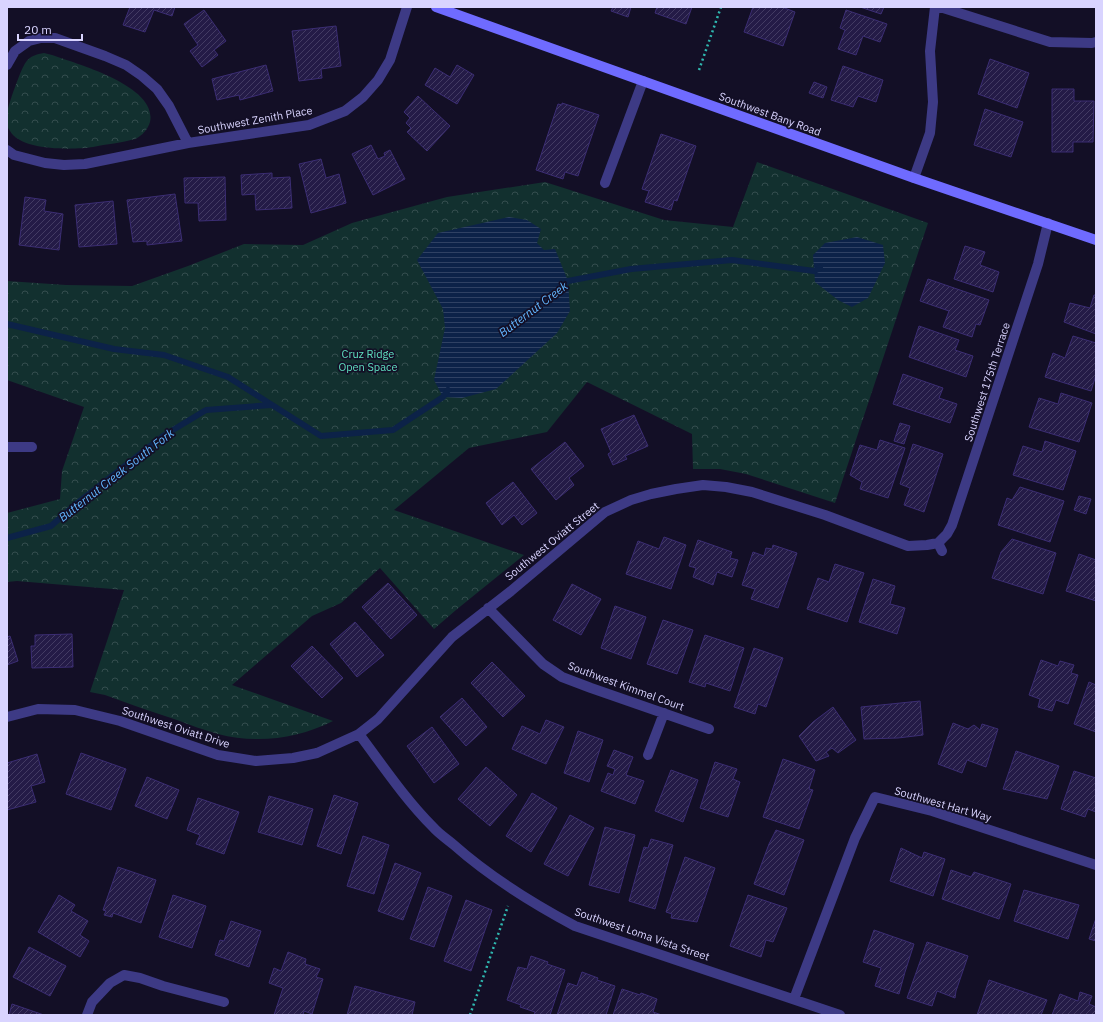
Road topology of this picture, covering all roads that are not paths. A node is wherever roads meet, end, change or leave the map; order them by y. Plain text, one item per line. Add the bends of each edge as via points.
1 (407, 7) edge
2 (436, 7) edge
3 (935, 7) edge
4 (940, 7) edge
5 (1096, 42) edge
6 (7, 65) edge
7 (643, 81) junction
8 (188, 143) junction
9 (7, 150) edge
10 (914, 178) junction
11 (605, 183) dead end
12 (1048, 224) junction
13 (1096, 240) edge
14 (7, 447) edge
15 (32, 447) dead end
16 (940, 547) joint
17 (488, 608) junction
18 (664, 713) junction
19 (7, 717) edge
20 (709, 729) dead end
21 (359, 734) junction
22 (648, 755) dead end
23 (1096, 865) edge
24 (794, 999) junction
25 (224, 1002) dead end
26 (87, 1015) edge
27 (840, 1015) edge

1 - 8 street, Southwest Zenith Place via 390,60 378,80 363,97 345,110 309,125
2 - 7 street, Southwest Bany Road
3 - 10 street via 930,50 934,102 930,133
4 - 5 street via 1050,42
6 - 8 street, Southwest Zenith Place via 15,51 29,41 55,38 126,65 157,89
7 - 10 street, Southwest Bany Road
7 - 11 street
8 - 9 street, Southwest Zenith Place via 85,164 45,163
10 - 12 street, Southwest Bany Road
12 - 13 street, Southwest Bany Road
12 - 16 street, Southwest 175th Terrace via 1038,264 952,525
14 - 15 street
16 - 17 street, Southwest Oviatt Street via 908,546 825,515 726,486 676,488 631,500 605,512
17 - 18 street, Southwest Kimmel Court via 543,664 562,677
17 - 21 street, Southwest Oviatt Street via 452,637 378,719
18 - 20 street, Southwest Kimmel Court
18 - 22 street
19 - 21 street, Southwest Oviatt Drive via 38,709 75,710 120,721 218,755 256,761 317,753
21 - 24 street, Southwest Loma Vista Street via 433,828 469,859 543,908 575,926
23 - 24 street, Southwest Hart Way via 932,811 875,798 855,838
24 - 27 street, Southwest Loma Vista Street
25 - 26 street via 124,975 110,983 92,1002

